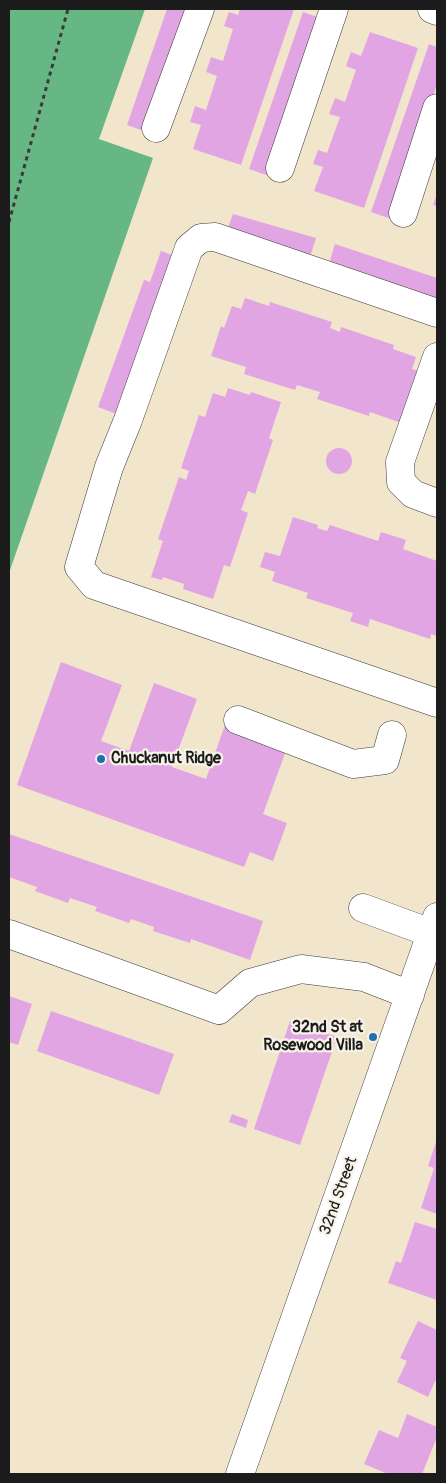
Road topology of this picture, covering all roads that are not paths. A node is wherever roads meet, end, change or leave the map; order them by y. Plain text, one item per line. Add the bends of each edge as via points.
1 (200, 9) edge
2 (334, 9) edge
3 (432, 9) edge
4 (437, 10) edge
5 (437, 108) edge
6 (156, 128) dead end
7 (280, 168) dead end
8 (403, 213) dead end
9 (437, 312) edge
10 (437, 357) edge
11 (437, 503) edge
12 (437, 703) edge
13 (238, 720) dead end
14 (392, 735) dead end
15 (363, 908) dead end
16 (434, 925) edge
17 (9, 934) edge
18 (410, 995) junction
19 (240, 1474) edge

1 - 6 street
2 - 7 street
3 - 4 street
5 - 8 street
9 - 12 street via 215,237 201,238 189,248 109,467 79,567 94,585
10 - 11 street via 400,462 401,482 414,494
13 - 14 street via 353,764 385,760
15 - 16 street
16 - 18 street, 32nd Street
17 - 18 street via 219,1010 250,983 301,969 364,977
18 - 19 street, 32nd Street

